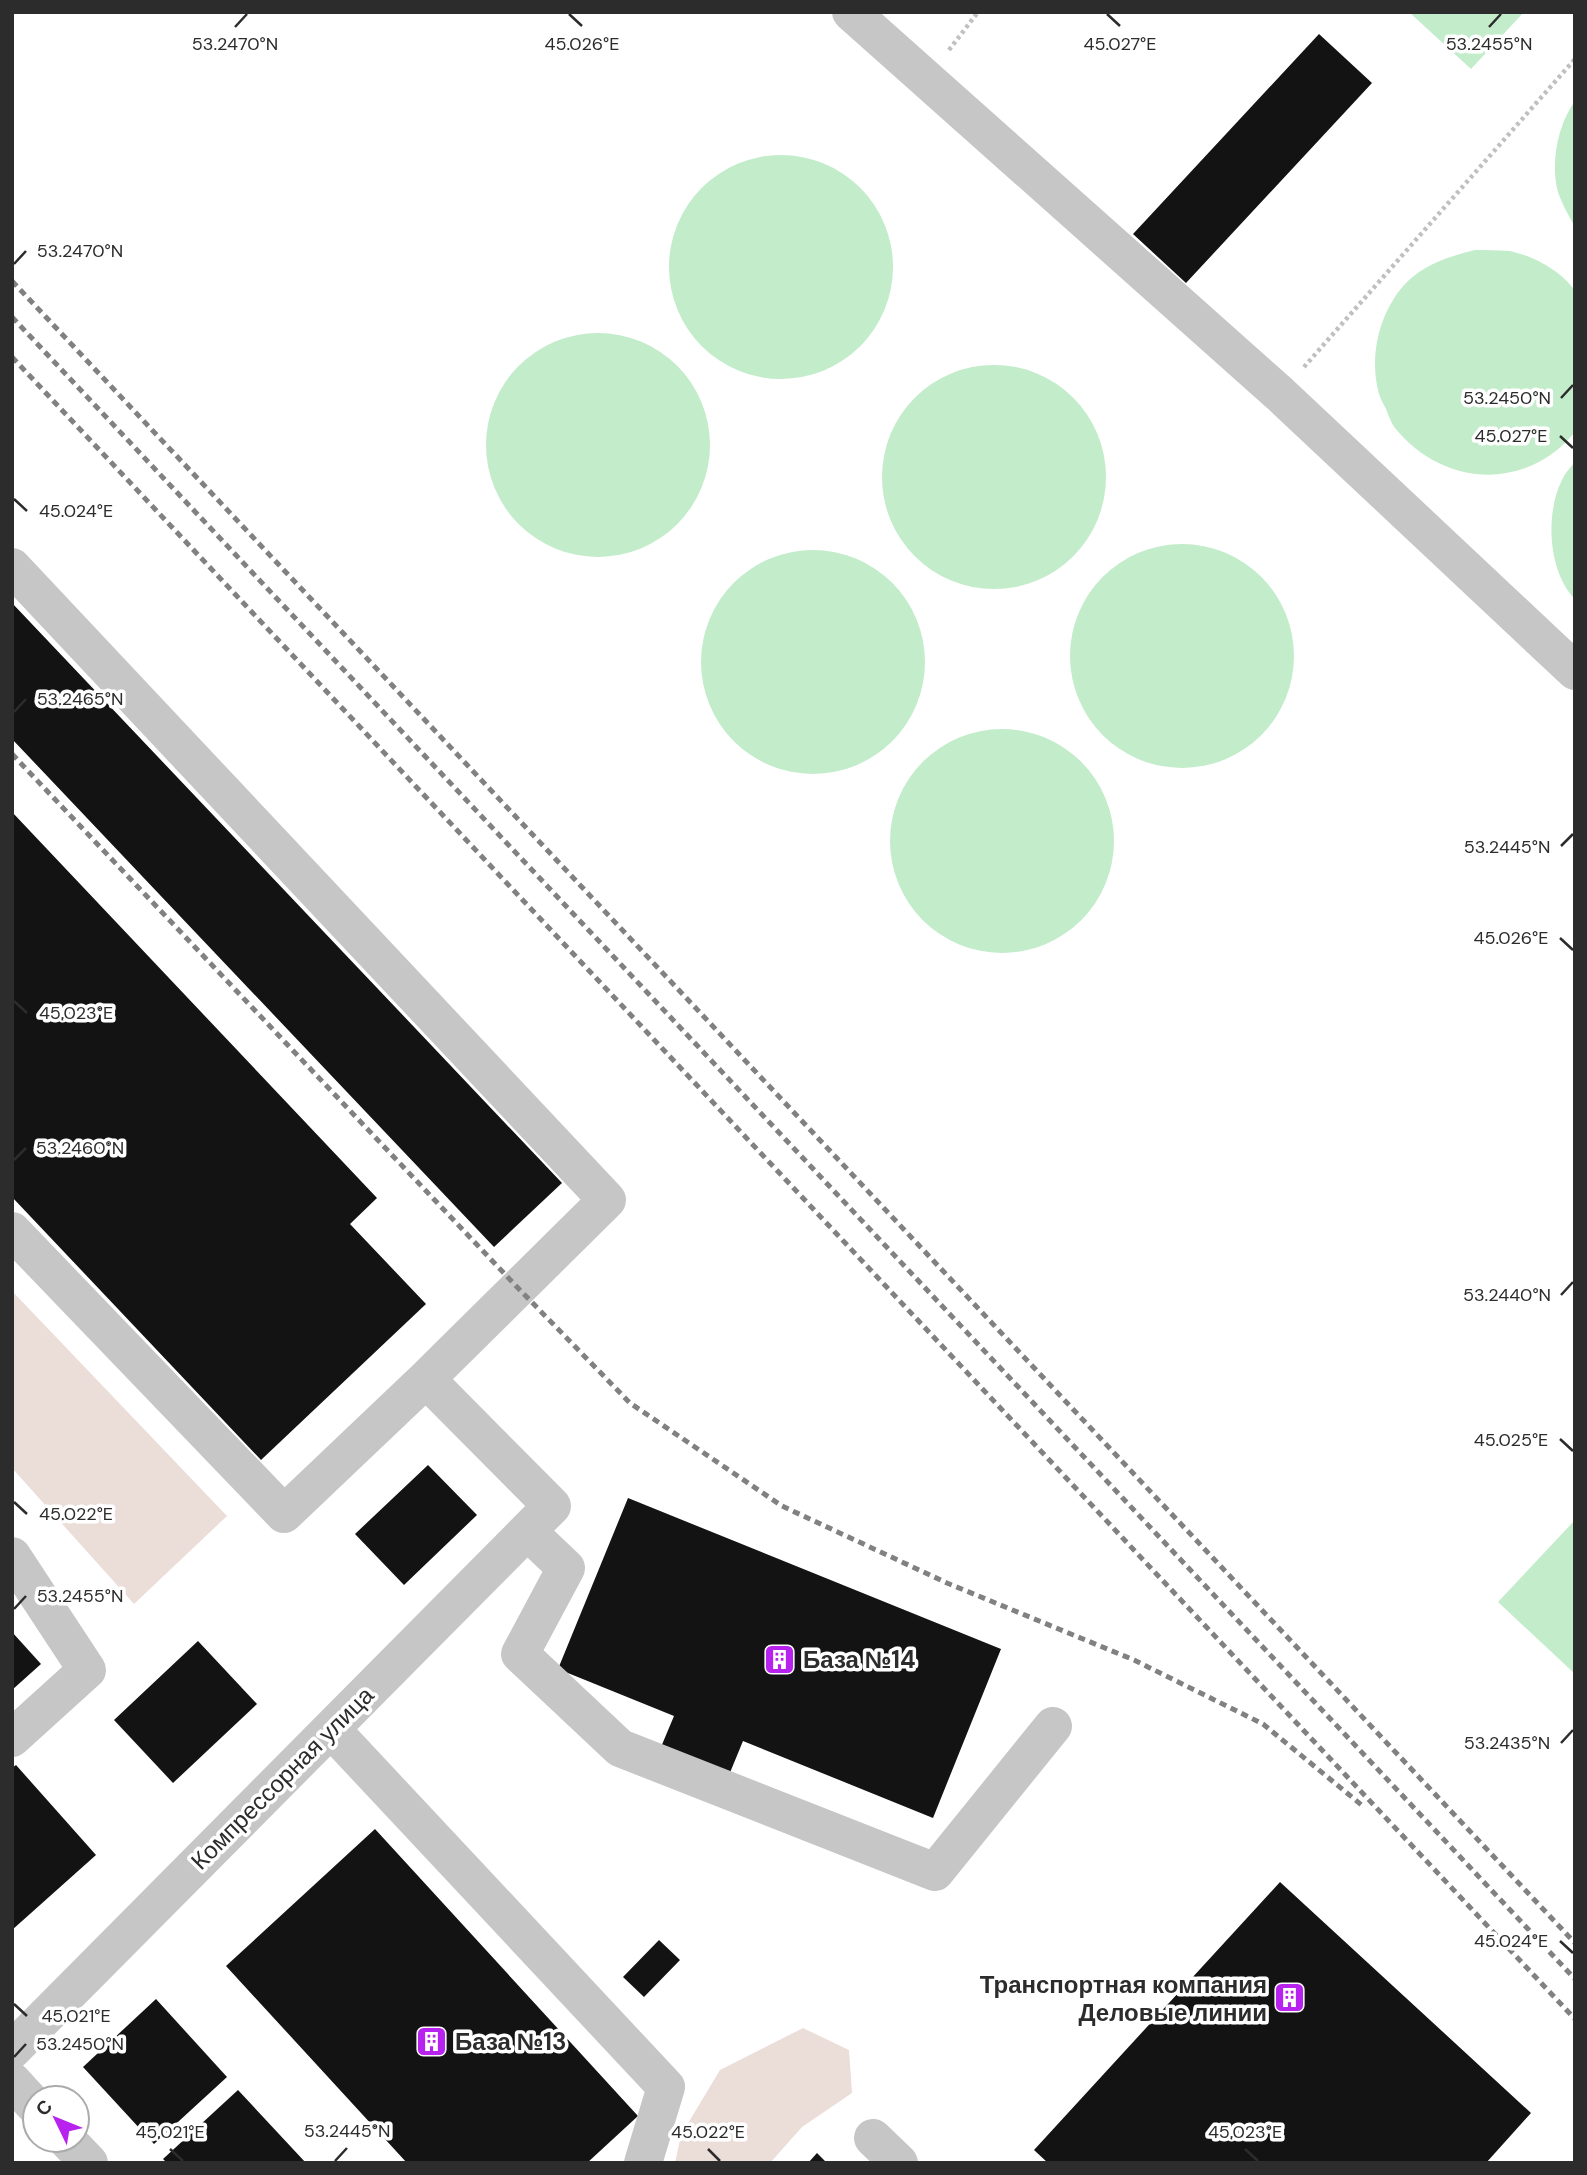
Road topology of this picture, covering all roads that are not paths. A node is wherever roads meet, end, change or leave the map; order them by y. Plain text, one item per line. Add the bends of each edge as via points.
1 (851, 12) edge
2 (12, 567) edge
3 (1575, 671) edge
4 (12, 1231) edge
5 (426, 1379) junction
6 (540, 1518) junction
7 (12, 1556) edge
8 (1053, 1726) dead end
9 (331, 1729) junction
10 (12, 1738) edge
11 (14, 2043) edge
12 (643, 2163) edge

1 - 3 street via 1280,394
2 - 5 street via 607,1200
4 - 5 street via 284,1514
5 - 6 street
6 - 8 street via 566,1568 520,1654 620,1748 935,1872
6 - 9 street, Компрессорная улица
7 - 10 street via 87,1670
9 - 11 street, Компрессорная улица
9 - 12 street via 666,2087

